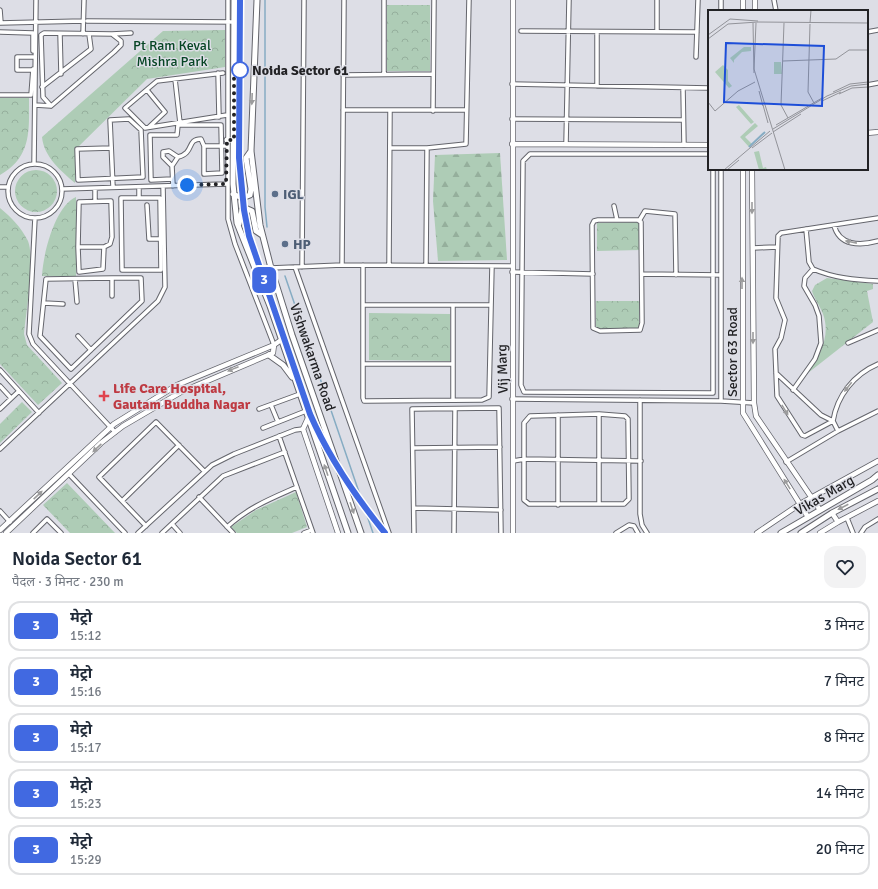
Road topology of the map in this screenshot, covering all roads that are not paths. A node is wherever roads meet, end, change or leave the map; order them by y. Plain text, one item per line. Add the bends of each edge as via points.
1 (36, 0) edge
2 (84, 0) edge
3 (228, 0) edge
4 (234, 0) edge
5 (238, 0) edge
6 (253, 0) edge
7 (257, 0) edge
8 (304, 0) edge
9 (344, 0) edge
10 (384, 0) edge
11 (434, 0) edge
12 (468, 0) edge
13 (513, 0) edge
14 (569, 0) edge
15 (657, 0) edge
16 (698, 0) edge
17 (774, 0) edge
18 (0, 10) edge
19 (776, 10) edge
20 (235, 12) junction
21 (257, 18) junction
22 (36, 21) junction
23 (85, 21) junction
24 (228, 22) junction
25 (234, 22) junction
26 (0, 23) edge
27 (878, 30) edge
28 (521, 31) dead end
29 (0, 32) edge
30 (568, 32) junction
31 (597, 32) junction
32 (657, 32) junction
33 (696, 32) junction
34 (868, 32) edge
35 (131, 33) dead end
36 (60, 34) junction
37 (83, 34) junction
38 (89, 34) junction
39 (112, 34) junction
40 (33, 57) junction
41 (696, 57) dead end
42 (34, 63) junction
43 (33, 70) junction
44 (223, 72) dead end
45 (218, 73) junction
46 (61, 74) junction
47 (384, 74) junction
48 (433, 74) junction
49 (343, 75) junction
50 (176, 79) junction
51 (878, 83) edge
52 (512, 84) junction
53 (567, 85) junction
54 (868, 85) edge
55 (596, 86) junction
56 (42, 87) junction
57 (683, 88) junction
58 (708, 88) edge
59 (147, 90) junction
60 (0, 95) edge
61 (35, 106) junction
62 (51, 106) junction
63 (344, 110) junction
64 (466, 110) junction
65 (390, 111) junction
66 (433, 111) junction
67 (227, 115) junction
68 (219, 117) junction
69 (512, 119) junction
70 (566, 120) junction
71 (683, 120) junction
72 (180, 123) junction
73 (148, 127) junction
74 (878, 132) edge
75 (868, 134) edge
76 (227, 140) junction
77 (234, 140) junction
78 (512, 144) junction
79 (566, 144) junction
80 (220, 145) junction
81 (684, 145) junction
82 (708, 145) edge
83 (204, 146) junction
84 (227, 146) junction
85 (111, 148) junction
86 (390, 148) junction
87 (427, 148) junction
88 (251, 151) junction
89 (708, 154) edge
90 (178, 157) junction
91 (34, 164) junction
92 (172, 166) junction
93 (713, 170) edge
94 (721, 170) edge
95 (743, 170) edge
96 (752, 170) edge
97 (113, 178) junction
98 (172, 179) junction
99 (226, 184) junction
100 (163, 186) junction
101 (173, 186) junction
102 (0, 187) edge
103 (8, 187) junction
104 (113, 187) junction
105 (139, 187) junction
106 (95, 188) junction
107 (62, 189) junction
108 (234, 194) junction
109 (139, 198) junction
110 (95, 201) junction
111 (147, 205) dead end
112 (614, 206) dead end
113 (35, 218) junction
114 (878, 218) edge
115 (617, 220) junction
116 (639, 221) junction
117 (238, 224) junction
118 (834, 225) junction
119 (806, 229) junction
120 (262, 235) junction
121 (161, 239) junction
122 (878, 241) edge
123 (78, 247) junction
124 (104, 247) junction
125 (778, 247) junction
126 (753, 248) junction
127 (342, 265) junction
128 (363, 265) junction
129 (389, 265) junction
130 (426, 265) junction
131 (492, 266) junction
132 (295, 267) junction
133 (302, 267) junction
134 (271, 268) junction
135 (512, 269) junction
136 (813, 269) junction
137 (522, 272) junction
138 (593, 274) junction
139 (642, 274) junction
140 (676, 275) junction
141 (713, 276) junction
142 (721, 276) junction
143 (112, 278) junction
144 (76, 279) junction
145 (878, 281) edge
146 (112, 296) dead end
147 (77, 302) dead end
148 (44, 303) junction
149 (63, 304) dead end
150 (364, 305) junction
151 (490, 305) junction
152 (453, 306) junction
153 (878, 330) edge
154 (78, 336) dead end
155 (281, 340) junction
156 (848, 343) dead end
157 (274, 345) junction
158 (50, 347) junction
159 (91, 350) junction
160 (43, 354) junction
161 (269, 355) junction
162 (364, 364) junction
163 (452, 364) junction
164 (878, 364) edge
165 (0, 370) edge
166 (776, 373) junction
167 (70, 383) junction
168 (0, 386) edge
169 (298, 387) junction
170 (793, 390) junction
171 (19, 391) junction
172 (300, 394) junction
173 (11, 398) junction
174 (453, 399) junction
175 (512, 399) junction
176 (640, 400) junction
177 (721, 401) junction
178 (743, 403) junction
179 (754, 403) junction
180 (271, 405) junction
181 (0, 409) edge
182 (259, 409) dead end
183 (455, 409) junction
184 (306, 411) junction
185 (878, 411) edge
186 (39, 412) junction
187 (599, 414) junction
188 (558, 415) junction
189 (308, 418) junction
190 (833, 421) junction
191 (278, 422) junction
192 (111, 427) junction
193 (263, 428) dead end
194 (303, 429) junction
195 (838, 431) junction
196 (115, 432) junction
197 (279, 436) junction
198 (179, 446) junction
199 (500, 447) junction
200 (413, 448) junction
201 (454, 448) junction
202 (0, 449) edge
203 (285, 452) junction
204 (524, 459) junction
205 (559, 459) junction
206 (600, 460) junction
207 (513, 461) junction
208 (629, 461) junction
209 (641, 461) junction
210 (878, 461) edge
211 (786, 462) junction
212 (204, 472) junction
213 (69, 474) junction
214 (878, 476) edge
215 (297, 487) junction
216 (878, 489) edge
217 (199, 497) junction
218 (810, 498) junction
219 (122, 501) junction
220 (878, 501) edge
221 (599, 504) junction
222 (800, 504) junction
223 (558, 505) junction
224 (414, 508) junction
225 (454, 509) junction
226 (501, 510) junction
227 (820, 510) junction
228 (0, 511) edge
229 (832, 513) junction
230 (808, 517) junction
231 (847, 518) junction
232 (878, 518) edge
233 (10, 521) junction
234 (838, 522) junction
235 (172, 524) junction
236 (14, 525) junction
237 (146, 526) junction
238 (227, 527) junction
239 (0, 530) edge
240 (312, 532) edge
241 (6, 533) edge
242 (32, 533) edge
243 (61, 533) edge
244 (125, 533) edge
245 (138, 533) edge
246 (162, 533) edge
247 (180, 533) edge
248 (232, 533) edge
249 (304, 533) edge
250 (338, 533) edge
251 (348, 533) edge
252 (361, 533) edge
253 (389, 533) edge
254 (414, 533) edge
255 (454, 533) edge
256 (501, 533) edge
257 (513, 533) edge
258 (616, 533) edge
259 (638, 533) edge
260 (647, 533) edge
261 (757, 533) edge
262 (781, 533) edge
263 (801, 533) edge
264 (820, 533) edge
265 (853, 533) edge
266 (861, 533) edge

1 - 22 street
2 - 23 street
3 - 24 street
4 - 20 main road
5 - 20 main road
6 - 21 main road
7 - 21 main road
8 - 133 street
9 - 49 street
10 - 47 street
11 - 48 street
12 - 64 street
13 - 52 street, Vij Marg
14 - 30 street
15 - 32 street
16 - 33 street
17 - 19 street
18 - 26 street
20 - 25 main road, Vishwakarma Road
21 -> 88 main road, Vishwakarma Road
22 - 23 street
22 - 26 street
22 - 42 street
23 - 24 street
23 - 37 street
24 - 25 street
24 - 67 street
25 - 77 main road, Vishwakarma Road
27 - 34 street
28 - 30 street
29 - 40 street via 33,33
30 - 31 street
30 - 53 street
31 - 32 street
31 - 55 street
32 - 33 street
33 - 41 street
35 - 39 street
36 - 37 street
36 - 46 street
36 - 56 street via 41,35
37 - 38 street
38 - 39 street
38 - 46 street via 90,49
39 - 62 street via 121,41 121,45
40 - 42 street
40 - 43 street via 17,57 17,70
42 - 43 street
42 - 61 street
43 - 60 street via 31,95
44 - 45 street
45 - 50 street
45 - 68 street
46 - 56 street
47 - 48 street
47 - 49 street
48 - 66 street
49 - 63 street
50 - 59 street via 157,81
50 - 72 street
51 - 54 street
52 - 53 street
52 - 69 street, Vij Marg
53 - 55 street
53 - 70 street
55 - 57 street
56 - 62 street via 43,97
57 - 58 street
57 - 71 street
59 - 73 street via 165,112
59 - 73 street via 126,108 145,128
61 - 62 street
61 - 91 street
63 - 65 street
63 - 127 street
64 - 66 street
64 - 87 street via 466,144
65 - 66 street
65 - 86 street
67 - 68 street
67 - 76 street
68 - 72 street
69 - 70 street
69 - 78 street, Vij Marg
70 - 71 street
70 - 79 street
71 - 81 street
72 - 73 street
74 - 75 street
76 - 77 main road
76 - 84 street
77 - 108 main road, Vishwakarma Road
78 - 79 street
78 - 135 street, Vij Marg
79 - 81 street
80 - 83 street
80 - 83 street via 222,173 204,174
80 - 84 street
80 - 98 street via 221,125 178,125 177,135 150,135 151,180
81 - 82 street
83 - 90 street via 204,141 196,139 185,156
84 - 99 street
85 - 97 street
85 - 97 street via 77,149 78,180
85 - 97 street via 110,120 129,119 141,130 142,177
86 - 87 street
86 - 129 street
87 - 130 street
88 - 108 main road via 246,158 250,195 242,198
88 - 120 main road, Vishwakarma Road
89 - 137 street via 530,154 524,161
90 - 92 street
90 - 92 street via 169,151 163,152 163,157
91 - 103 street via 21,168 12,177
91 - 107 street via 53,171
92 - 98 street
93 - 141 street
94 - 142 street
178 -> 95 street, Sector 63 Road
96 -> 126 street, Sector 63 Road
97 - 104 street
98 - 101 street
99 - 101 street
99 - 157 street via 228,219
100 - 101 street
100 - 105 street
100 - 167 street via 165,287 158,300
102 - 103 street
103 - 113 street via 10,199 16,210
104 - 105 street
104 - 106 street
105 - 109 street
106 - 107 street
106 - 110 street
107 - 113 street via 62,197 56,208 49,214
108 - 117 main road, Vishwakarma Road
109 - 121 street via 160,198
109 - 121 street via 121,198 122,270 161,270
110 - 123 street via 79,202
110 - 124 street via 111,201 112,237 110,244
111 - 121 street via 149,239
112 - 115 street
113 - 160 street via 29,334 33,344
114 - 118 street
115 - 116 street
115 - 138 street via 593,222
116 - 139 street via 642,224
116 - 140 street via 645,211 675,214
117 - 120 main road via 242,210 248,208 252,211 256,231
117 - 155 main road, Vishwakarma Road via 251,253
118 - 119 street
122 -> 118 street via 856,244 844,240 839,237
119 - 125 street via 781,233 778,236
119 - 136 street via 808,258
120 - 134 main road, Vishwakarma Road
123 - 124 street
123 - 124 street via 79,272 103,269
125 - 126 street
125 - 166 street via 776,298 785,320 782,338 775,349
126 -> 179 street, Sector 63 Road
127 - 128 street
127 - 133 street
128 - 129 street
128 - 150 street
129 - 130 street
130 - 131 street
131 - 135 street
131 - 151 street
132 - 133 street
132 - 134 street
132 - 253 street
134 -> 252 main road, Vishwakarma Road
135 - 137 street
135 - 175 street, Vij Marg
136 - 145 street via 853,280
136 - 170 street via 805,278 804,286 819,316 821,343 813,363
137 - 138 street
137 - 141 street via 521,385 524,392 712,393
138 - 139 street via 592,325 595,330 600,331 642,329
139 - 140 street
140 - 141 street
141 - 142 street
142 - 177 street
143 - 144 street
143 - 146 street
143 - 159 street via 141,278 142,301
144 - 147 street
144 - 148 street via 46,279
148 - 149 street
148 - 158 street via 40,336
150 - 152 street
150 - 162 street
151 - 152 street
151 - 174 street via 488,396 482,400
152 - 163 street
153 - 156 street
154 - 159 street
155 - 157 street
155 - 169 main road, Vishwakarma Road
157 - 161 street via 274,351
157 - 192 street via 177,385
158 - 159 street via 71,369
158 - 160 street
160 - 167 street
161 - 169 main road via 287,368
161 -> 196 street via 181,392
162 - 163 street
162 - 174 street via 364,401
163 - 174 street
164 -> 190 street via 866,370 847,389 839,400
165 - 171 street
166 - 170 street
166 -> 190 street via 777,396 802,435 810,434
167 - 186 street
167 - 192 street
168 - 173 street
169 - 172 main road, Vishwakarma Road
170 - 190 street via 821,415
171 - 173 street
171 - 186 street
172 - 180 street
172 - 184 main road, Vishwakarma Road
173 - 181 street
175 - 176 street, Vij Marg
175 - 207 street
176 - 177 street, Vij Marg
176 - 209 street
177 - 178 street, Vij Marg
178 - 179 street, Vij Marg
222 -> 178 street, Sector 63 Road via 746,418
179 - 211 street, Sector 63 Road via 756,416
180 - 182 street
180 - 191 street
183 - 199 street via 499,408
183 - 200 street via 412,409
183 - 201 street
184 - 189 main road, Vishwakarma Road
184 - 191 street
185 - 195 street
186 - 202 street
187 - 188 street
187 - 206 street
187 - 208 street via 628,418
188 - 204 street via 530,416 524,423
188 - 205 street
189 - 194 street
251 -> 189 main road, Vishwakarma Road
190 - 195 street
191 - 193 street
192 - 196 street
233 -> 192 street
194 - 197 street
194 - 250 street
195 - 211 street
196 -> 213 street
197 - 203 street
197 - 212 street via 234,454
198 - 212 street
198 - 219 street
198 - 219 street via 156,422 99,477
199 - 201 street
199 - 226 street
200 - 201 street
200 - 224 street
201 - 225 street
203 - 215 street
203 - 217 street via 223,476
204 - 205 street
204 - 207 street
204 - 223 street via 524,500 529,504
205 - 206 street
205 - 223 street
206 - 208 street
206 - 221 street
207 - 257 street
208 - 209 street
208 - 221 street via 629,499 624,504
209 - 260 street via 641,521
210 - 218 street
211 - 218 street, Sector 63 Road
212 - 237 street
213 - 236 street
213 - 244 street
214 - 227 main road, Vikas Marg
215 - 238 street via 259,503
215 - 240 street
216 -> 229 main road, Vikas Marg
217 - 235 street
217 - 238 street
218 - 222 street
218 - 227 street, Sector 63 Road
219 - 237 street
220 - 231 street
221 - 223 street
222 - 230 street, Sector 63 Road
222 - 261 street
224 - 225 street
224 - 254 street
225 - 226 street
225 - 255 street
226 - 256 street
227 - 230 main road, Vikas Marg
228 - 233 street
229 - 234 street
229 - 263 main road, Vikas Marg
230 - 262 main road, Vikas Marg
231 - 234 street
231 - 265 street
232 - 266 street
233 - 236 street
233 - 239 street
234 - 264 street
235 - 246 street
235 - 247 street
236 - 241 street
237 - 245 street
238 - 248 street
240 - 249 street
242 - 243 street via 47,519
258 - 259 street via 629,525 634,526

